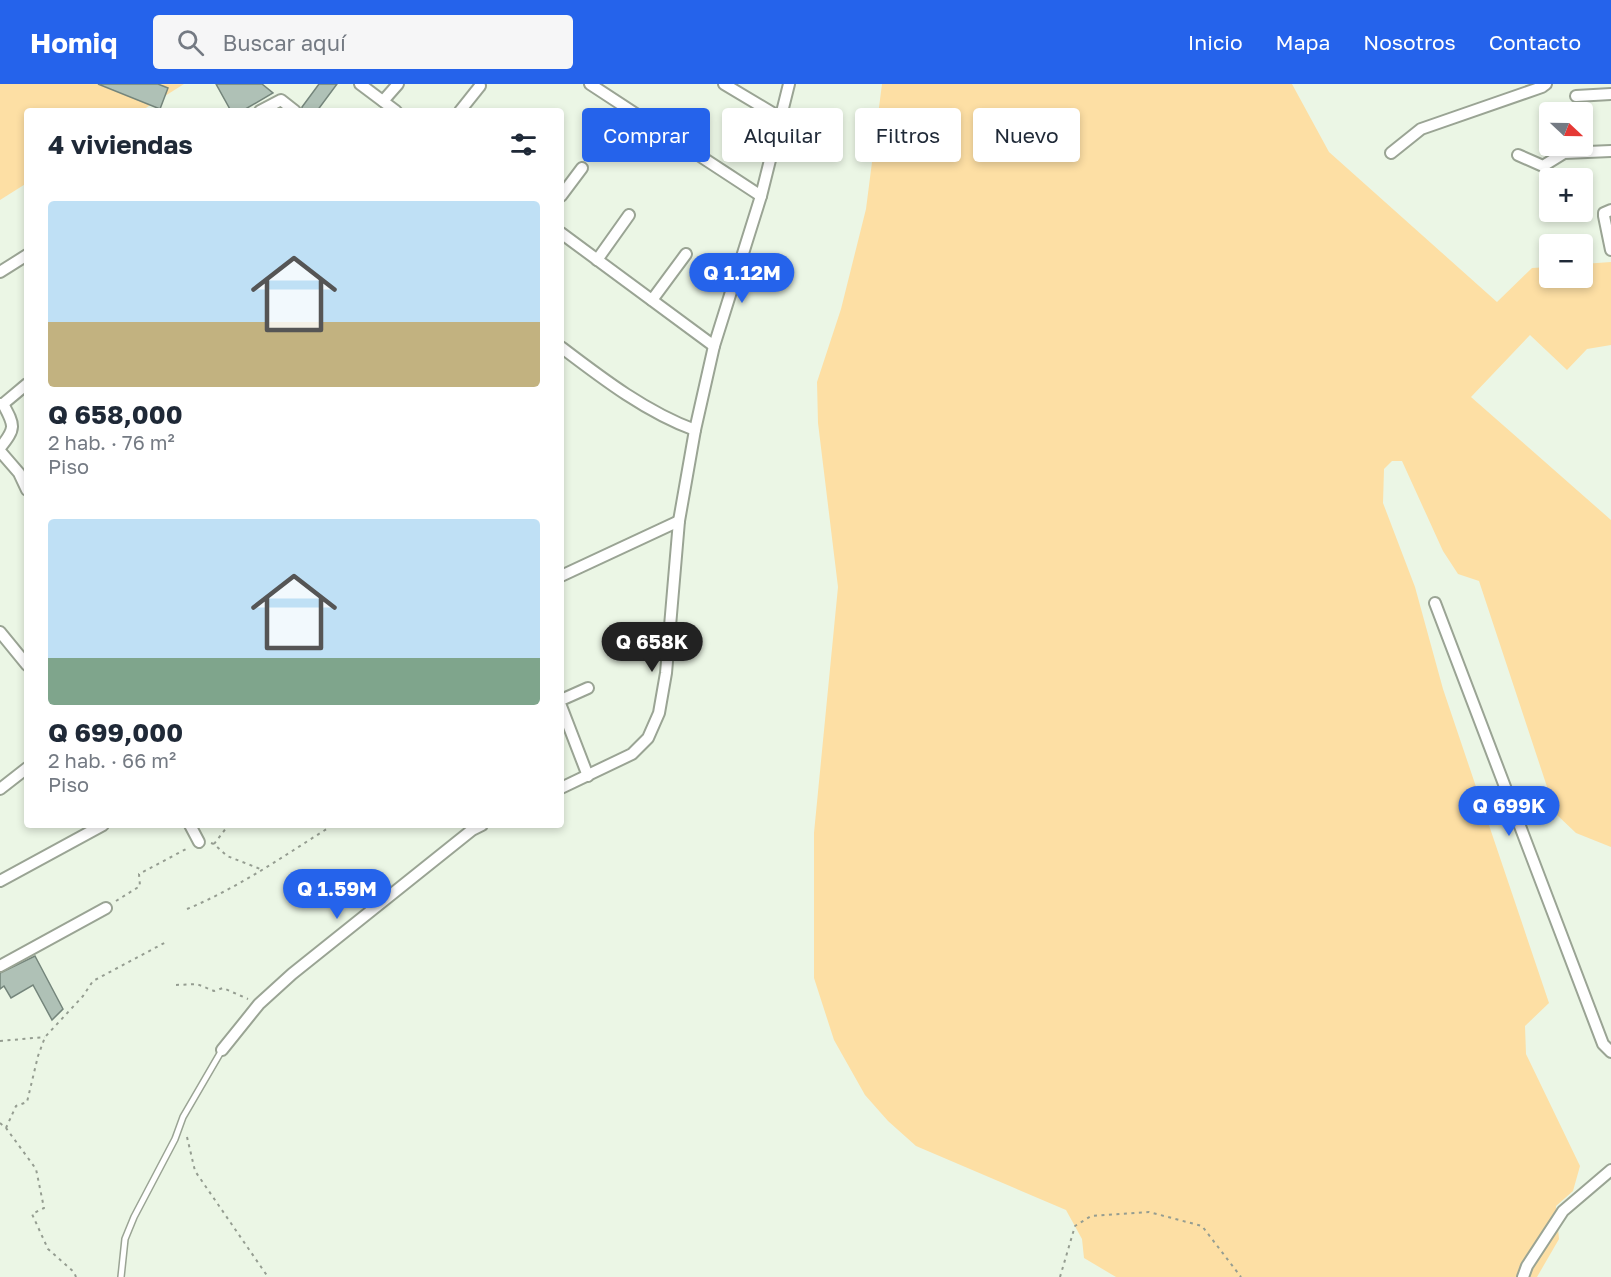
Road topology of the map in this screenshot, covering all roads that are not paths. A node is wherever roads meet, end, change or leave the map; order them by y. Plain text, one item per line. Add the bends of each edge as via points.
1 (360, 84) edge
2 (398, 84) edge
3 (590, 84) edge
4 (724, 84) edge
5 (789, 84) edge
6 (1546, 84) edge
7 (480, 86) dead end
8 (1611, 94) edge
9 (1576, 96) dead end
10 (383, 101) junction
11 (266, 108) edge
12 (291, 108) edge
13 (392, 108) edge
14 (462, 108) edge
15 (764, 108) edge
16 (783, 108) edge
17 (1611, 151) edge
18 (1391, 153) dead end
19 (1518, 155) dead end
20 (769, 162) edge
21 (582, 168) dead end
22 (564, 192) edge
23 (761, 196) junction
24 (1611, 210) edge
25 (630, 215) dead end
26 (564, 235) edge
27 (1611, 250) edge
28 (686, 254) dead end
29 (24, 257) edge
30 (597, 260) junction
31 (0, 272) edge
32 (652, 300) junction
33 (714, 346) junction
34 (564, 349) edge
35 (24, 386) edge
36 (2, 404) edge
37 (696, 430) junction
38 (0, 449) edge
39 (23, 470) edge
40 (679, 521) junction
41 (564, 575) edge
42 (1435, 603) dead end
43 (0, 632) edge
44 (24, 661) edge
45 (588, 688) dead end
46 (564, 699) edge
47 (564, 714) edge
48 (24, 770) edge
49 (588, 776) junction
50 (2, 784) edge
51 (564, 787) edge
52 (88, 828) edge
53 (192, 828) edge
54 (476, 828) edge
55 (199, 842) road end
56 (0, 881) edge
57 (106, 908) road end
58 (0, 966) edge
59 (222, 1050) joint
60 (1611, 1052) edge
61 (1611, 1170) edge
62 (121, 1277) edge
63 (1523, 1277) edge

1 - 10 street
2 - 10 street
3 - 23 street
4 - 15 street
5 - 16 street
6 - 18 street via 1422,129
7 - 14 street
8 - 9 street
10 - 13 street
11 - 12 street via 281,100
17 - 19 street via 1564,153 1543,166
20 - 23 street
21 - 22 street
23 - 33 street
24 - 27 street via 1604,216
25 - 30 street
26 - 30 street
28 - 32 street
29 - 31 street
30 - 32 street
32 - 33 street
33 - 37 street
34 - 37 street via 650,409
35 - 36 street
36 - 38 street via 14,427
37 - 40 street
38 - 39 street
40 - 41 street
40 - 49 street via 659,713 648,738 632,754
42 - 60 street via 1603,1044
43 - 44 street
45 - 46 street
47 - 49 street
48 - 50 street
49 - 51 street
52 - 56 street
53 - 55 street
54 - 59 street via 292,974 259,1004
57 - 58 street
59 - 62 lane via 134,1217 125,1239
61 - 63 street via 1563,1211

